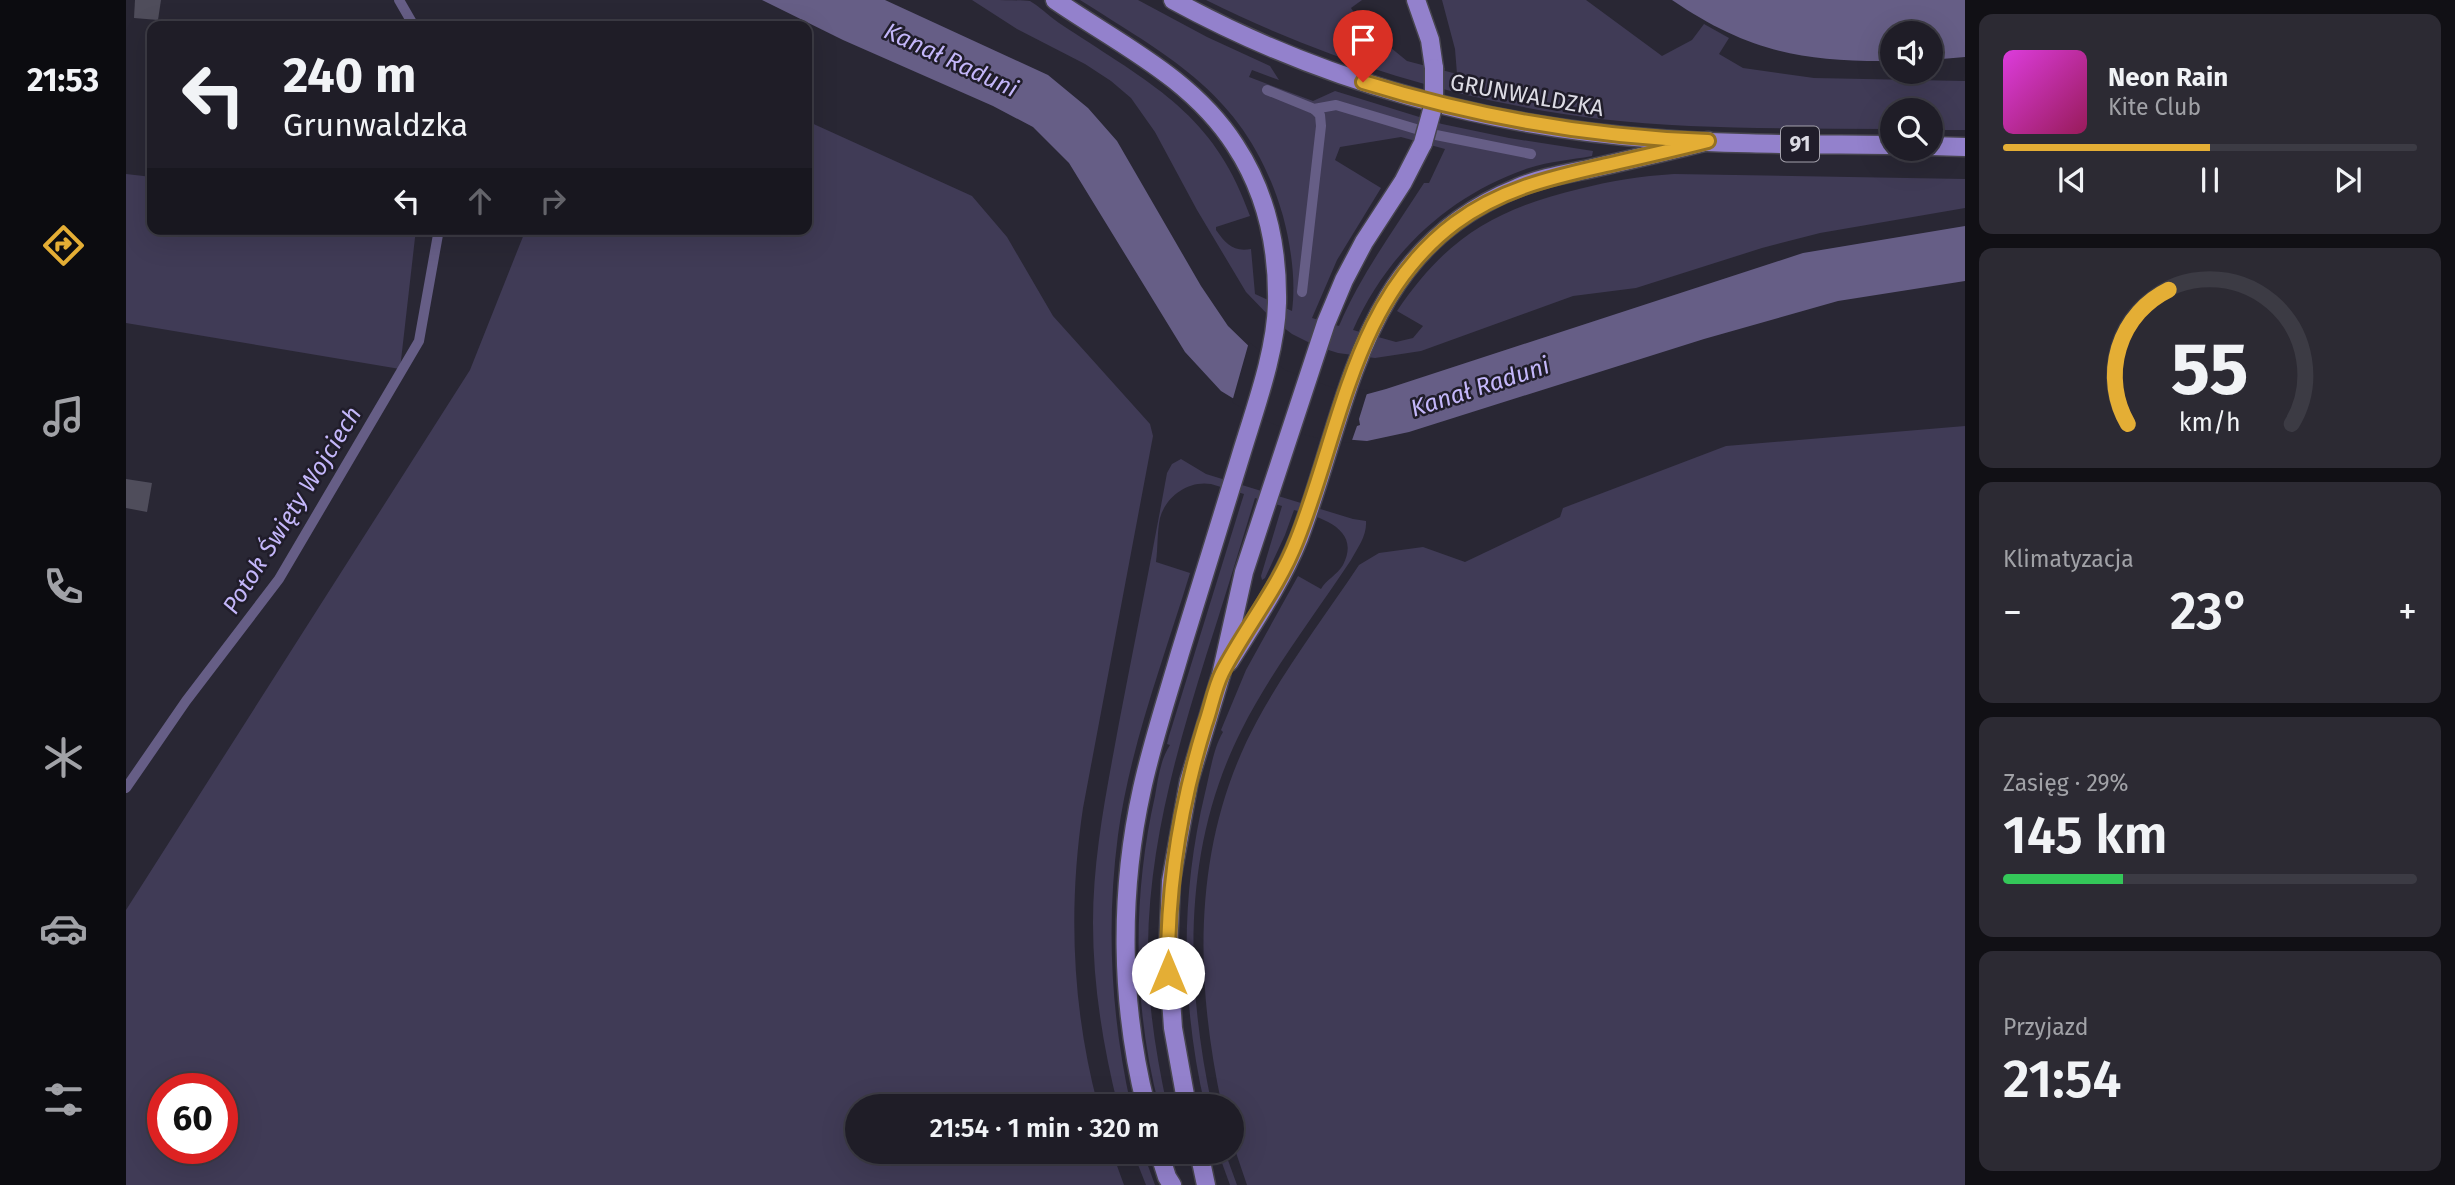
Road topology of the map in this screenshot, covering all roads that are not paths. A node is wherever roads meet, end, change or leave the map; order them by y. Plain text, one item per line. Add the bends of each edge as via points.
1 (1055, 0) edge
2 (1173, 0) edge
3 (1416, 0) edge
4 (1708, 141) junction
5 (1880, 145) edge
6 (1943, 146) edge
7 (1965, 147) edge
8 (1221, 675) junction
9 (1144, 1094) edge
10 (1184, 1094) edge
11 (1162, 1164) edge
12 (1202, 1164) edge
13 (1172, 1185) edge
14 (1206, 1185) edge

1 - 9 main road via 1169,75 1218,120 1252,175 1272,237 1277,305 1270,351 1155,737 1133,842 1126,893 1127,991
2 - 4 main road, GRUNWALDZKA / 91 via 1294,57 1417,99 1547,127
3 - 8 main road, bridge via 1434,68 1433,103 1423,143 1364,242 1326,323 1244,572
4 - 5 main road, GRUNWALDZKA / 91
4 - 8 main road via 1519,187 1486,202 1426,248 1402,275 1367,334 1286,569
6 - 7 main road
8 - 10 main road via 1189,781 1170,899 1170,1001
11 - 13 main road
12 - 14 main road

